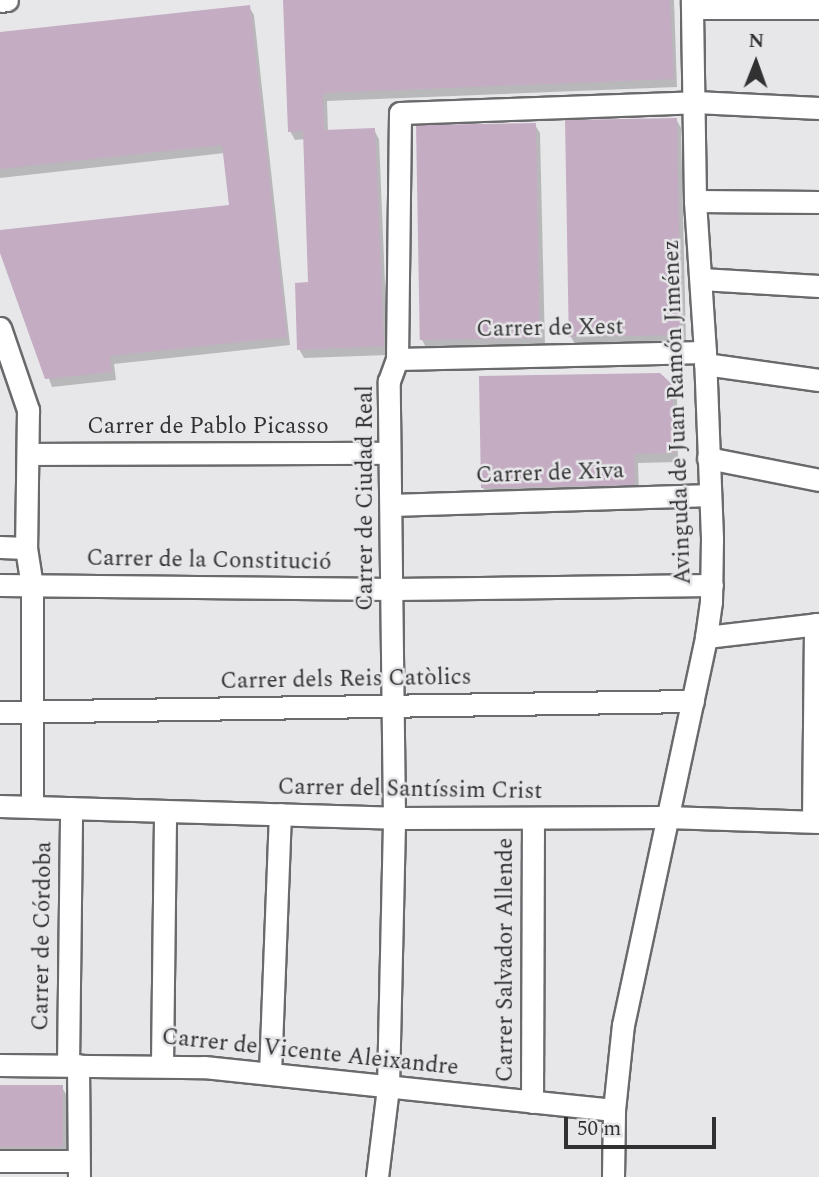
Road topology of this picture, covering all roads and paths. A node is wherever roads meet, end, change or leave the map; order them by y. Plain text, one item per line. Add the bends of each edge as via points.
1 (7, 0) edge
2 (0, 1) edge
3 (692, 4) edge
4 (819, 8) edge
5 (695, 102) junction
6 (819, 108) edge
7 (695, 201) junction
8 (819, 202) edge
9 (701, 279) junction
10 (819, 286) edge
11 (0, 328) edge
12 (705, 358) junction
13 (397, 359) junction
14 (819, 380) edge
15 (389, 453) junction
16 (28, 454) junction
17 (708, 458) junction
18 (819, 480) edge
19 (710, 495) junction
20 (393, 505) junction
21 (0, 547) edge
22 (26, 548) junction
23 (0, 585) edge
24 (32, 585) junction
25 (712, 585) junction
26 (393, 589) junction
27 (817, 624) edge
28 (706, 637) junction
29 (693, 702) junction
30 (394, 705) junction
31 (32, 711) junction
32 (0, 712) edge
33 (0, 806) edge
34 (32, 807) junction
35 (71, 808) junction
36 (165, 812) junction
37 (280, 814) junction
38 (666, 817) junction
39 (394, 818) junction
40 (533, 818) junction
41 (816, 822) edge
42 (162, 1064) junction
43 (0, 1065) edge
44 (73, 1065) junction
45 (270, 1073) junction
46 (388, 1087) junction
47 (532, 1102) junction
48 (614, 1110) junction
49 (0, 1161) edge
50 (78, 1169) edge
51 (377, 1177) edge
52 (613, 1177) edge

1 - 2 street
3 - 4 street
3 - 5 street, Avinguda de Juan Ramón Jiménez
5 - 6 street
5 - 7 street, Avinguda de Juan Ramón Jiménez
5 - 13 street, Carrer de Ciudad Real via 400,113
7 - 8 street
7 - 9 street, Avinguda de Juan Ramón Jiménez
9 - 10 street
9 - 12 street, Avinguda de Juan Ramón Jiménez
11 - 16 street via 28,410
12 - 13 street, Carrer de Xest
12 - 14 street, Carrer de Xest
12 - 17 street, Avinguda de Juan Ramón Jiménez
13 - 15 street, Carrer de Ciudad Real via 389,381
15 - 16 street, Carrer de Pablo Picasso
15 - 20 street, Carrer de Ciudad Real
16 - 22 street
17 - 18 street
17 - 19 street, Avinguda de Juan Ramón Jiménez
19 - 20 street, Carrer de Xiva
19 - 25 street, Avinguda de Juan Ramón Jiménez
20 - 26 street, Carrer de Ciudad Real
21 - 22 street
22 - 24 street
23 - 24 street, Carrer de la Constitució
24 - 26 street, Carrer de la Constitució
24 - 31 street
25 - 26 street, Carrer de la Constitució
25 - 28 street, Avinguda de Juan Ramón Jiménez
26 - 30 street, Carrer de Ciudad Real
27 - 28 street
27 - 41 street
28 - 29 street, Avinguda de Juan Ramón Jiménez
29 - 30 street, Carrer dels Reis Catòlics
29 - 38 street, Avinguda de Juan Ramón Jiménez
30 - 31 street, Carrer dels Reis Catòlics
30 - 39 street, Carrer de Ciudad Real
31 - 32 street, Carrer dels Reis Catòlics
31 - 34 street
33 - 34 street, Carrer del Santíssim Crist
34 - 35 street, Carrer del Santíssim Crist
35 - 36 street, Carrer del Santíssim Crist
35 - 44 street, Carrer de Córdoba
36 - 37 street, Carrer del Santíssim Crist
36 - 42 street
37 - 39 street, Carrer del Santíssim Crist
37 - 45 street
38 - 40 street, Carrer del Santíssim Crist
38 - 41 street, Carrer del Santíssim Crist
38 - 48 street, Avinguda de Juan Ramón Jiménez via 627,1001
39 - 40 street, Carrer del Santíssim Crist
39 - 46 street, Carrer de Ciudad Real
40 - 47 street, Carrer Salvador Allende
42 - 44 street, Carrer de Vicente Aleixandre
42 - 45 street, Carrer de Vicente Aleixandre
43 - 44 street, Carrer de Vicente Aleixandre
44 - 50 street, Carrer de Córdoba
45 - 46 street, Carrer de Vicente Aleixandre
46 - 47 street, Carrer de Vicente Aleixandre
46 - 51 street, Carrer de Ciudad Real
47 - 48 street, Carrer de Vicente Aleixandre
48 - 52 street, Avinguda de Juan Ramón Jiménez
49 - 50 street

